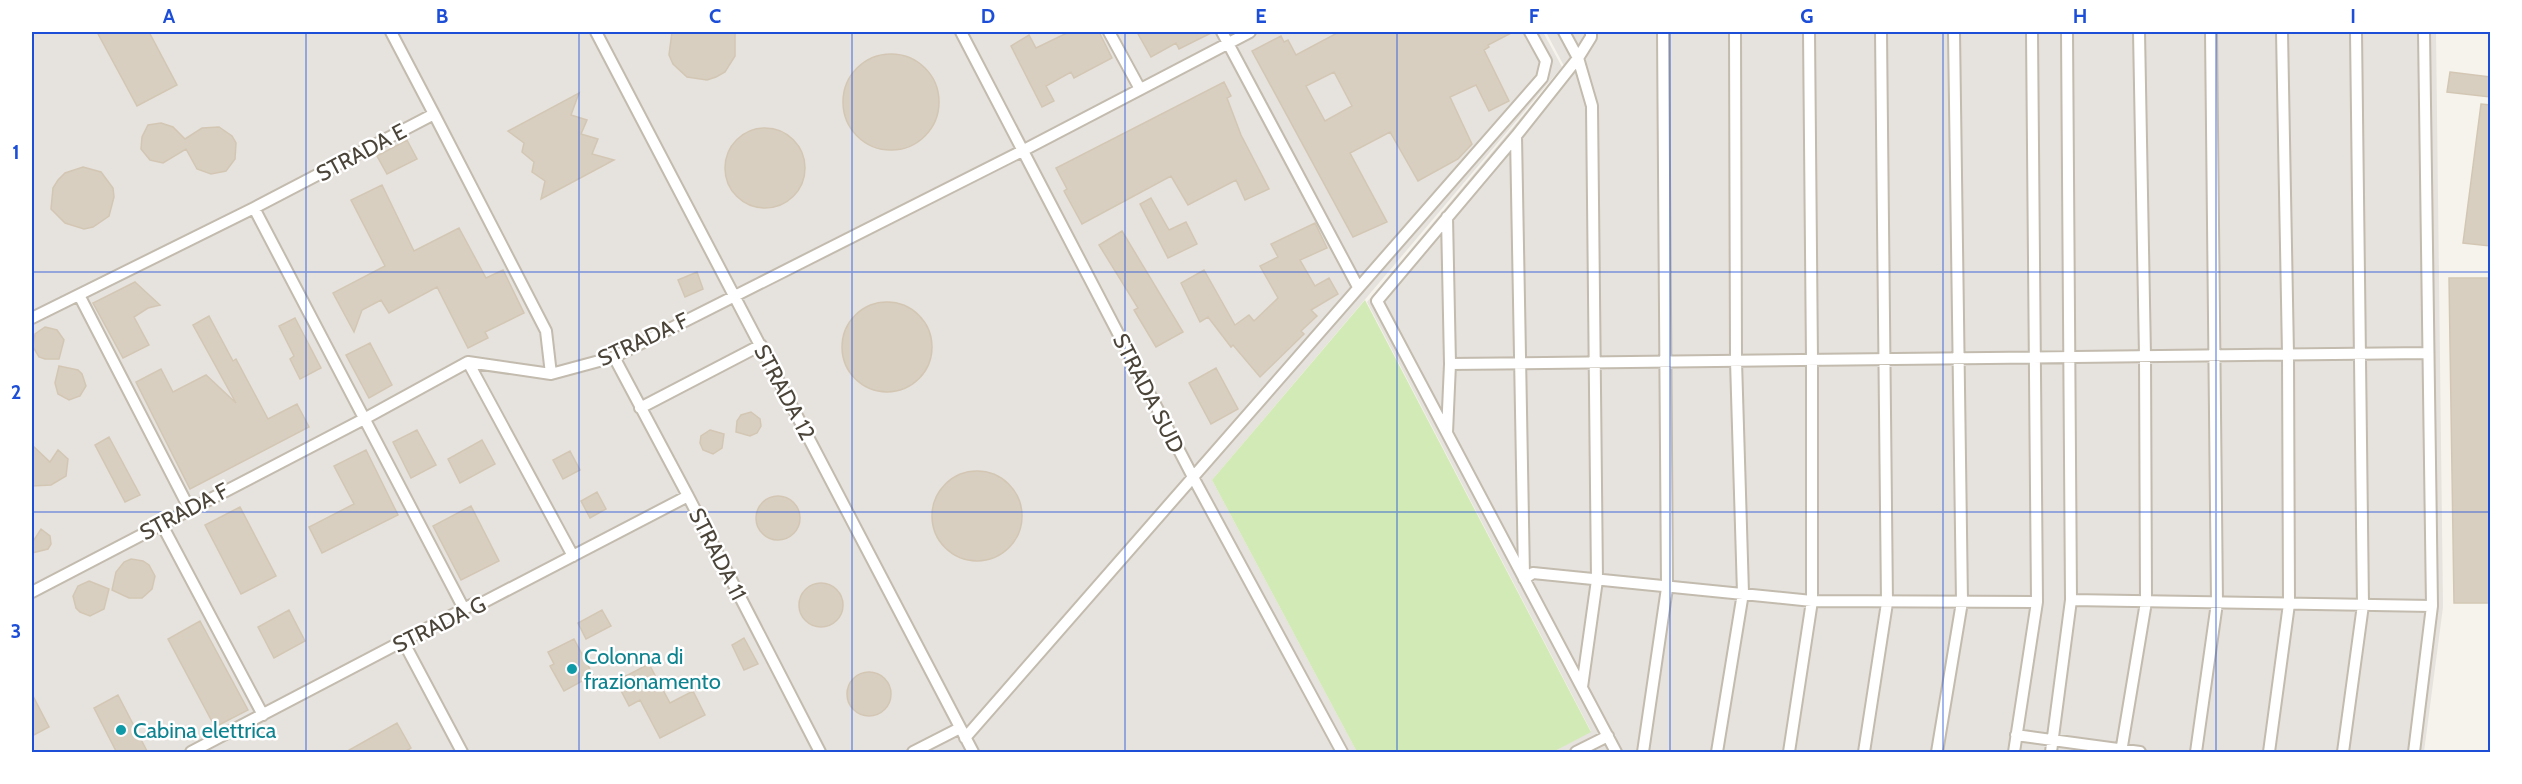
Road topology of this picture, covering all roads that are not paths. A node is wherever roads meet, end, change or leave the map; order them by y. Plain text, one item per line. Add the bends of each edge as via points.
1 (391, 32) edge
2 (596, 32) edge
3 (961, 32) edge
4 (1109, 32) edge
5 (1222, 32) edge
6 (1250, 32) edge
7 (1530, 32) edge
8 (1564, 32) edge
9 (1591, 32) edge
10 (1663, 32) edge
11 (1735, 32) edge
12 (1809, 32) edge
13 (1881, 32) edge
14 (1954, 32) edge
15 (2032, 32) edge
16 (2067, 32) edge
17 (2139, 32) edge
18 (2211, 32) edge
19 (2282, 32) edge
20 (2356, 32) edge
21 (2424, 32) edge
22 (1228, 44) junction
23 (1578, 58) junction
24 (1140, 90) junction
25 (434, 114) junction
26 (1516, 136) junction
27 (1024, 150) junction
28 (254, 208) junction
29 (1447, 217) junction
30 (1358, 287) junction
31 (78, 295) junction
32 (734, 295) junction
33 (32, 318) edge
34 (761, 345) junction
35 (2428, 353) junction
36 (2288, 354) junction
37 (2360, 354) junction
38 (2214, 355) junction
39 (2145, 356) junction
40 (614, 357) junction
41 (2039, 357) junction
42 (2066, 357) junction
43 (1958, 358) junction
44 (1884, 359) junction
45 (1812, 360) junction
46 (1736, 361) junction
47 (468, 362) junction
48 (1594, 362) junction
49 (1664, 362) junction
50 (1521, 363) junction
51 (1450, 364) junction
52 (551, 374) junction
53 (640, 408) junction
54 (364, 419) junction
55 (1447, 433) junction
56 (1194, 479) junction
57 (688, 496) junction
58 (189, 508) junction
59 (161, 523) junction
60 (573, 556) junction
61 (1524, 579) junction
62 (1597, 580) junction
63 (1667, 588) junction
64 (32, 592) edge
65 (1743, 593) junction
66 (2071, 600) junction
67 (1812, 601) junction
68 (1962, 602) junction
69 (2037, 602) junction
70 (2146, 602) junction
71 (1887, 603) junction
72 (2217, 603) junction
73 (2289, 604) junction
74 (2363, 605) junction
75 (2432, 606) junction
76 (464, 609) junction
77 (403, 640) junction
78 (1582, 687) junction
79 (263, 715) junction
80 (960, 728) junction
81 (2021, 735) junction
82 (1608, 736) junction
83 (965, 738) junction
84 (2048, 739) junction
85 (2121, 752) edge
86 (191, 753) edge
87 (462, 753) edge
88 (820, 753) edge
89 (913, 753) edge
90 (973, 753) edge
91 (1342, 753) edge
92 (1576, 753) edge
93 (1616, 753) edge
94 (1643, 753) edge
95 (1717, 753) edge
96 (1789, 753) edge
97 (1864, 753) edge
98 (1937, 753) edge
99 (2014, 753) edge
100 (2050, 753) edge
101 (2140, 753) edge
102 (2196, 753) edge
103 (2269, 753) edge
104 (2343, 753) edge
105 (2414, 753) edge

1 - 25 lane
2 - 32 lane, STRADA 12
3 - 27 lane, STRADA SUD
4 - 24 lane
5 - 22 lane
6 - 22 lane, STRADA F
7 - 30 lane via 1546,61 1542,78
8 - 23 lane
9 - 23 lane
10 - 49 lane
11 - 46 lane
12 - 45 lane
13 - 44 lane
14 - 43 lane
15 - 41 lane
16 - 42 lane
17 - 39 lane
18 - 38 lane
19 - 36 lane
20 - 37 lane
21 - 35 lane
22 - 24 lane, STRADA F
22 - 30 lane
23 - 26 lane
23 - 48 lane via 1592,106
24 - 27 lane, STRADA F
25 - 28 lane, STRADA E
25 - 52 lane, STRADA E via 546,331
26 - 29 lane
26 - 50 lane
27 - 32 lane, STRADA F
27 - 56 lane, STRADA SUD
28 - 31 lane, STRADA E
28 - 54 lane
29 - 51 lane
29 - 55 lane via 1377,301
30 - 56 lane
31 - 33 lane, STRADA E
31 - 58 lane
32 - 34 lane, STRADA 12
32 - 40 lane, STRADA F
34 - 53 lane
34 - 80 lane, STRADA 12
35 - 37 lane
35 - 75 lane
36 - 37 lane
36 - 38 lane
36 - 73 lane
37 - 74 lane
38 - 39 lane
38 - 72 lane
39 - 42 lane
39 - 70 lane
40 - 52 lane, STRADA F
40 - 53 lane, STRADA 11
41 - 42 lane
41 - 43 lane
41 - 69 lane
42 - 66 lane
43 - 44 lane
43 - 68 lane
44 - 45 lane
44 - 71 lane
45 - 46 lane
45 - 67 lane
46 - 49 lane
46 - 65 lane
47 - 52 lane, STRADA F
47 - 54 lane, STRADA F
47 - 60 lane
48 - 49 lane
48 - 50 lane
48 - 62 lane
49 - 63 lane
50 - 51 lane
50 - 61 lane
51 - 55 lane
53 - 57 lane, STRADA 11
54 - 58 lane, STRADA F
54 - 76 lane
55 - 61 lane
56 - 83 lane
56 - 91 lane, STRADA SUD
57 - 60 lane, STRADA G
57 - 88 lane, STRADA 11
58 - 59 lane, STRADA F
59 - 64 lane, STRADA F
59 - 79 lane
60 - 76 lane, STRADA G
61 - 62 lane via 1533,573
61 - 78 lane
62 - 63 lane
62 - 78 lane
63 - 65 lane
63 - 94 lane
65 - 67 lane
65 - 95 lane
66 - 70 lane
66 - 84 lane
67 - 71 lane
67 - 96 lane
68 - 69 lane
68 - 71 lane
68 - 98 lane
69 - 81 lane
70 - 72 lane
70 - 85 lane
71 - 97 lane
72 - 73 lane
72 - 102 lane
73 - 74 lane
73 - 103 lane
74 - 75 lane
74 - 104 lane
75 - 105 lane
76 - 77 lane, STRADA G
77 - 79 lane, STRADA G
77 - 87 lane
78 - 82 lane
79 - 86 lane, STRADA G
80 - 83 lane, STRADA 12
80 - 89 lane
81 - 84 lane
81 - 99 lane
82 - 92 lane
82 - 93 lane
83 - 90 lane, STRADA 12
84 - 85 lane
84 - 100 lane
85 - 101 lane

